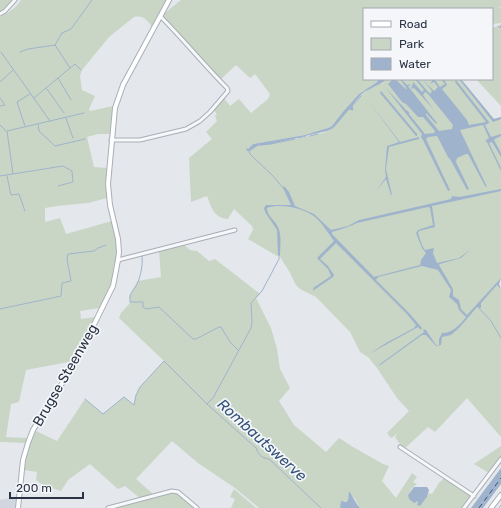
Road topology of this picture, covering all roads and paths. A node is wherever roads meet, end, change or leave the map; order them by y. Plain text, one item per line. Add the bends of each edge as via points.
1 (15, 0) edge
2 (169, 0) edge
3 (0, 14) edge
4 (160, 16) junction
5 (111, 140) junction
6 (235, 230) dead end
7 (118, 260) junction
8 (400, 447) dead end
9 (501, 459) edge
10 (501, 495) edge
11 (474, 496) junction
12 (18, 508) edge
13 (108, 508) edge
14 (197, 508) edge
15 (464, 508) edge
16 (491, 508) edge

1 - 3 street
2 - 4 main road, Brugse Steenweg
4 - 5 main road, Brugse Steenweg via 123,85 115,108
4 - 5 street via 228,91 200,121 186,129 140,140
5 - 7 main road, Brugse Steenweg via 108,184 118,244
6 - 7 street
7 - 12 main road, Brugse Steenweg via 113,286 84,346 41,416 28,443
8 - 11 street
9 - 11 street
10 - 16 main road
11 - 15 street
13 - 14 street via 172,491 178,492

